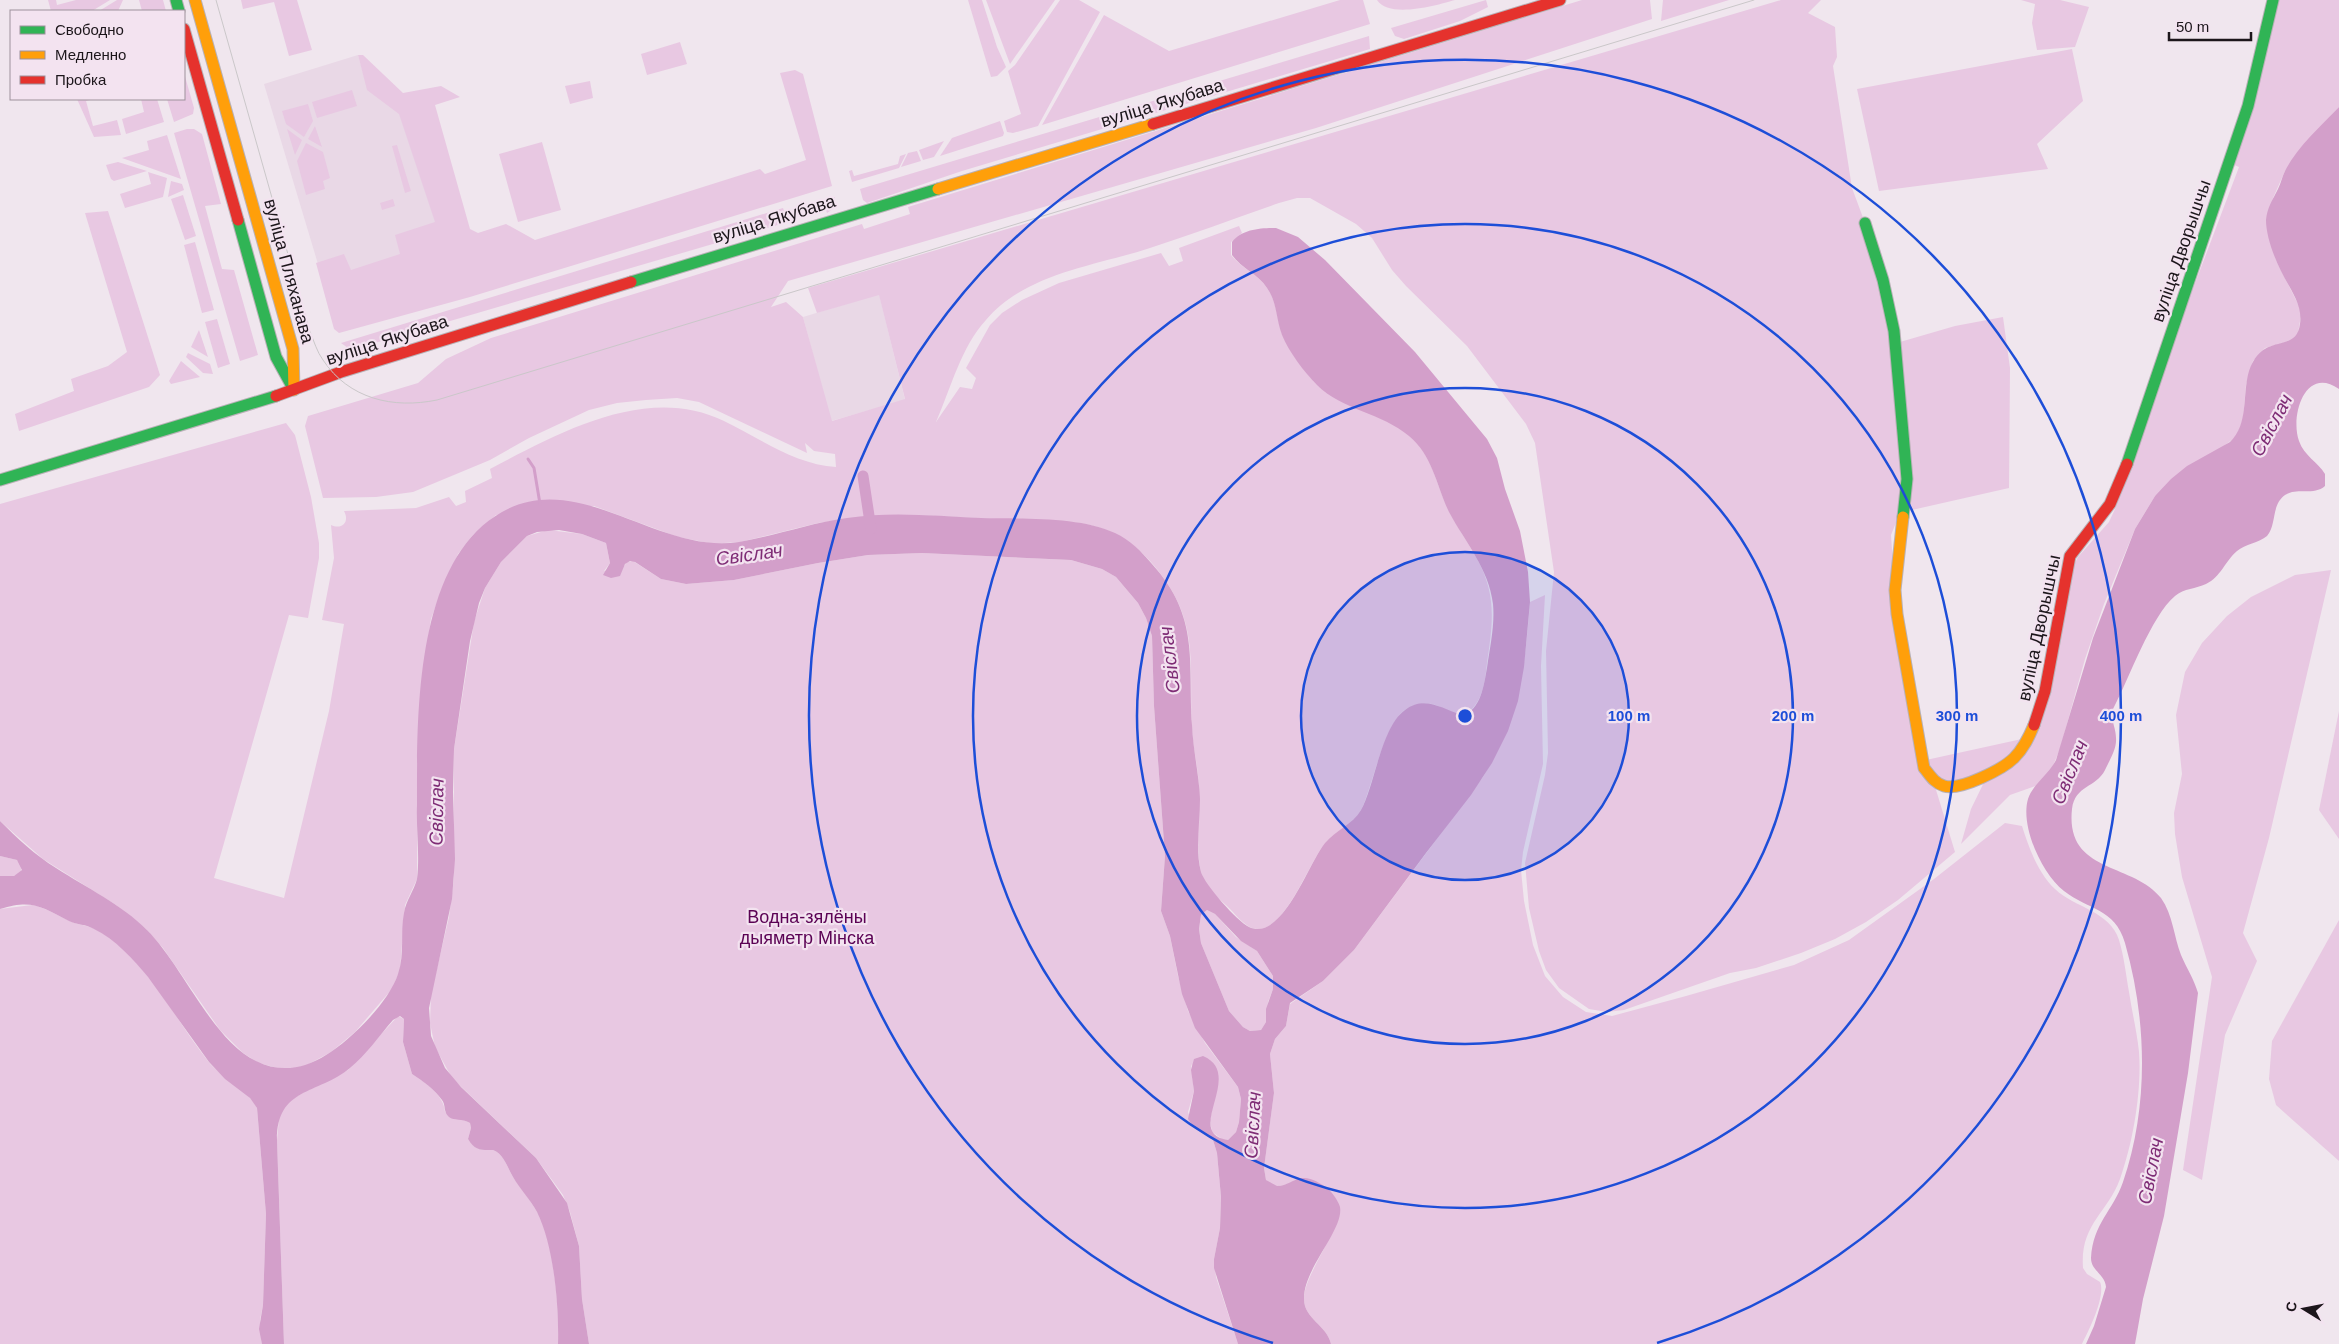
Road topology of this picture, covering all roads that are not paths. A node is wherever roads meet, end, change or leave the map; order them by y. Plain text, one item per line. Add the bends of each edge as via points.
1 (195, 0) edge
2 (1560, 0) edge
3 (2273, 0) edge
4 (185, 33) edge
5 (1865, 224) dead end
6 (294, 390) junction
7 (0, 480) edge

1 - 6 main road, вуліца Пляханава via 293,349
2 - 6 main road, вуліца Якубава via 556,304
3 - 5 main road, вуліца Дворышчы via 2248,106 2123,474 2110,504 2070,556 2045,691 2036,721 2026,745 2013,759 1992,773 1954,787 1933,780 1924,768 1897,614 1896,567 1906,479 1894,331 1883,280
4 - 6 main road, вуліца Пляханава via 276,357
6 - 7 main road, вуліца Якубава

